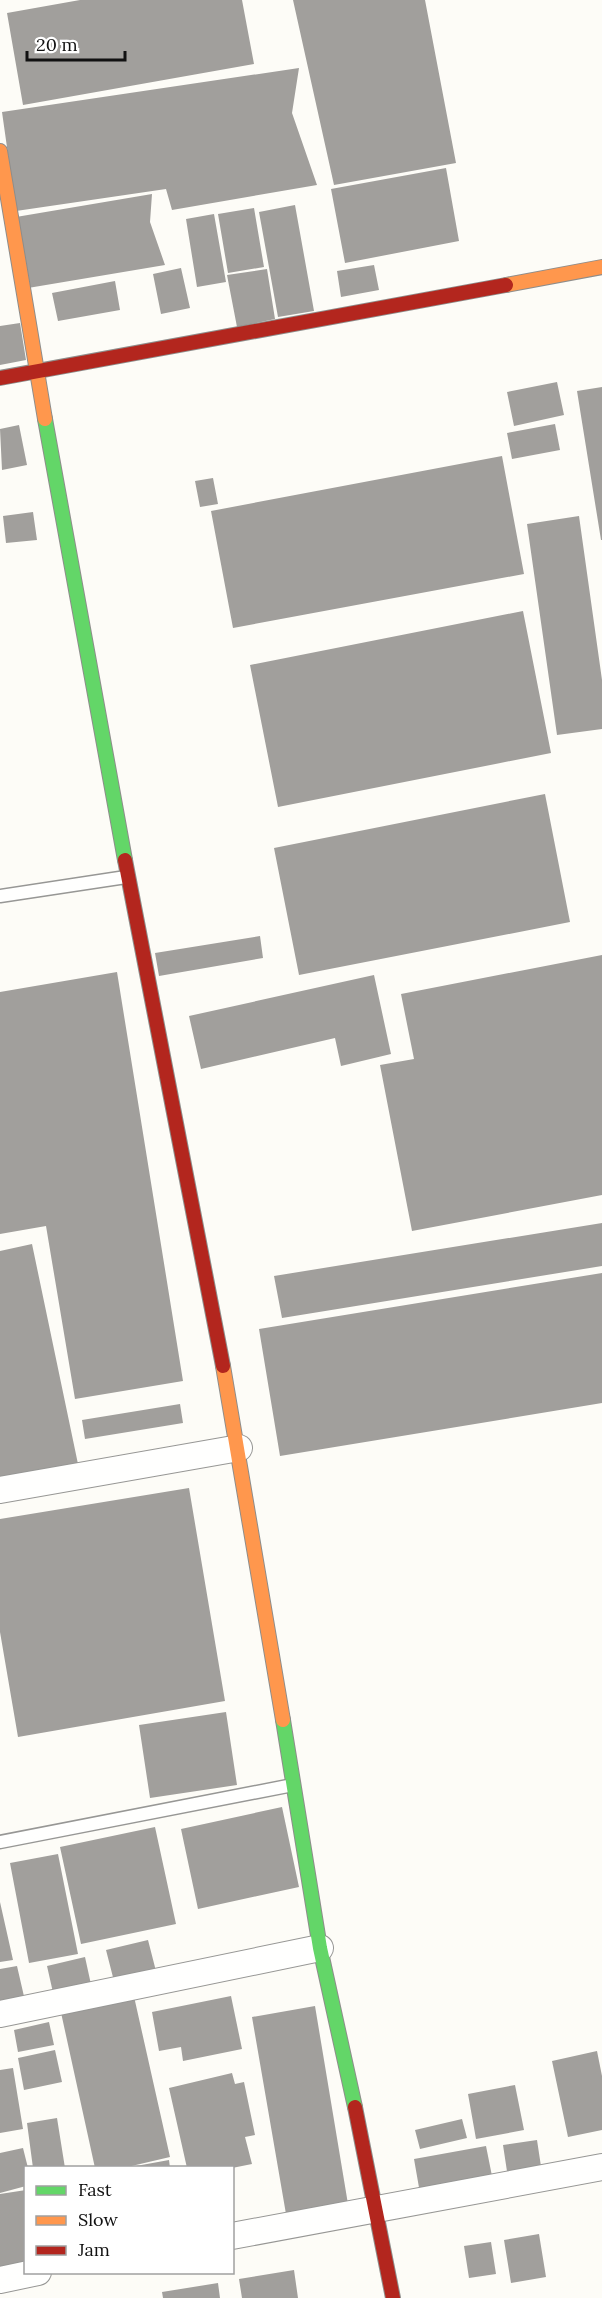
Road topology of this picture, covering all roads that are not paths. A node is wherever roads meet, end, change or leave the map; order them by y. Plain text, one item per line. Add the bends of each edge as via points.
1 (0, 151) edge
2 (602, 267) edge
3 (37, 373) junction
4 (0, 378) edge
5 (128, 876) junction
6 (0, 896) edge
7 (239, 1448) junction
8 (0, 1490) edge
9 (294, 1785) junction
10 (0, 1842) edge
11 (320, 1948) junction
12 (0, 2014) edge
13 (602, 2167) edge
14 (377, 2209) junction
15 (234, 2236) edge
16 (28, 2274) edge
17 (0, 2280) edge
18 (393, 2298) edge

1 - 3 street
2 - 3 street
3 - 4 street
3 - 5 street
5 - 6 lane
5 - 7 street
7 - 8 street
7 - 9 street
9 - 10 lane
9 - 11 street
11 - 12 street
11 - 14 street
13 - 14 street
14 - 15 street
14 - 18 street
16 - 17 street

